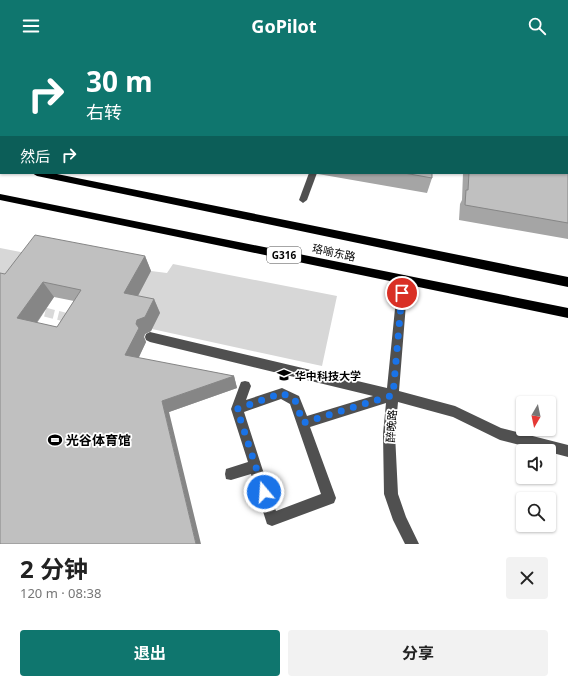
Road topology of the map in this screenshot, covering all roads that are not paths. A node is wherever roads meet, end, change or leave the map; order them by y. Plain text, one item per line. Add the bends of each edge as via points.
1 (42, 174) edge
2 (312, 174) edge
3 (0, 197) edge
4 (303, 200) dead end
5 (403, 279) junction
6 (568, 282) edge
7 (568, 313) edge
8 (150, 337) dead end
9 (245, 386) dead end
10 (393, 395) junction
11 (237, 409) junction
12 (303, 423) junction
13 (568, 451) edge
14 (255, 466) junction
15 (231, 474) dead end
16 (412, 544) edge

1 - 6 highway, 珞喻东路
2 - 4 street
3 - 5 highway, 珞喻东路 / G316
5 - 7 highway, 珞喻东路 / G316
5 - 10 street, 醉晚路
8 - 10 street
9 - 11 street
10 - 12 street
10 - 13 street via 455,412 500,434
10 - 16 street, 醉晚路 via 389,434 391,494
11 - 12 street via 282,393 295,400
11 - 14 street
12 - 14 street via 329,498 272,519
14 - 15 street

